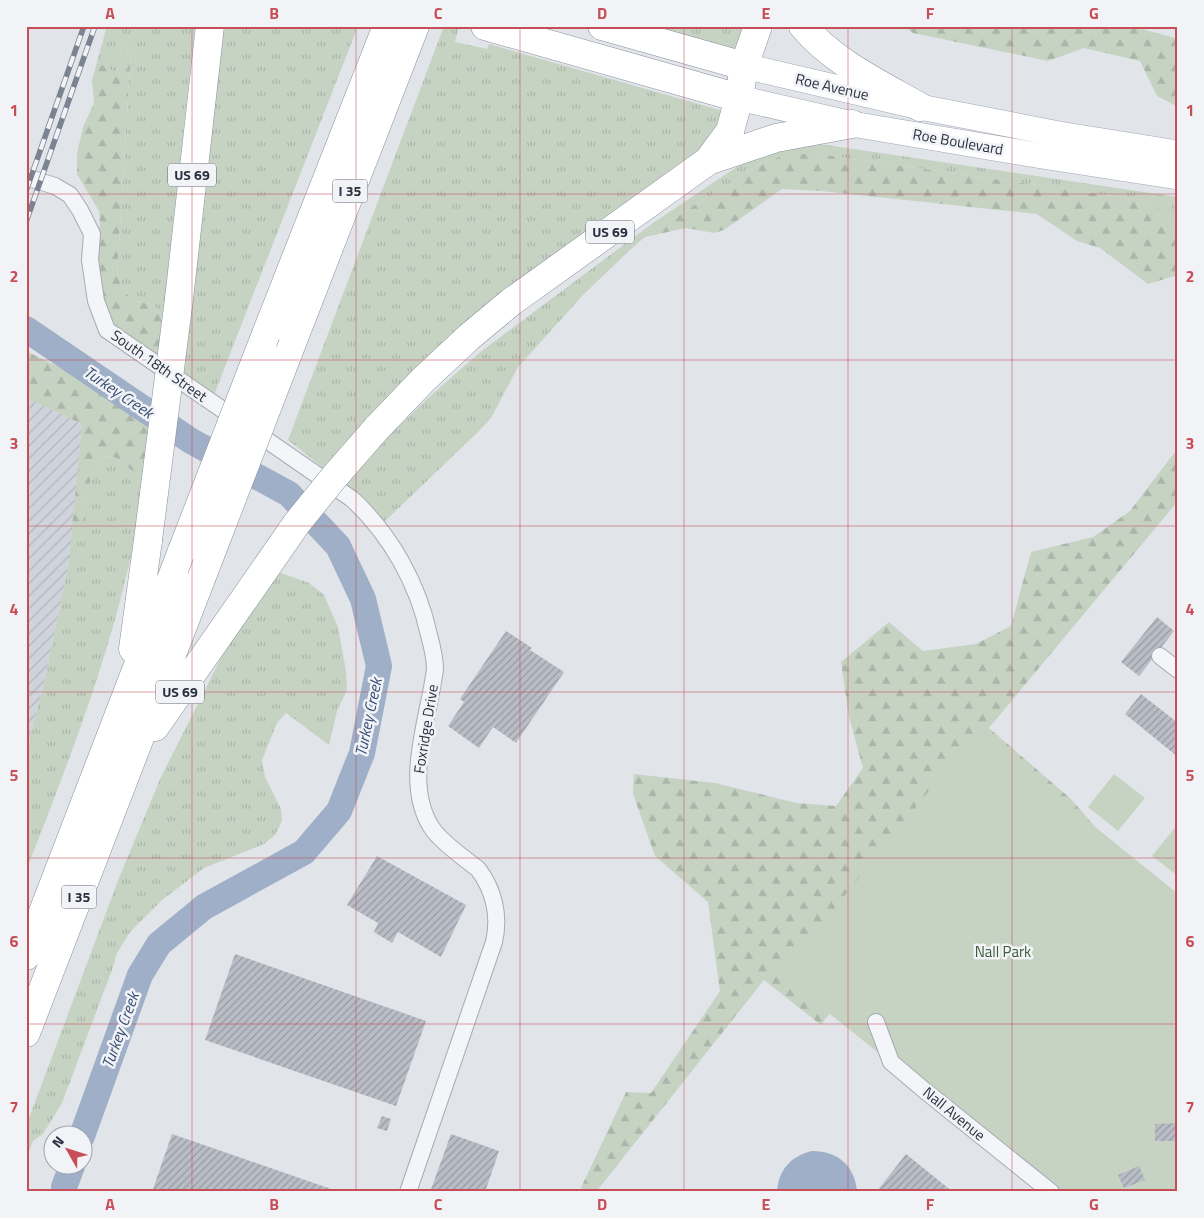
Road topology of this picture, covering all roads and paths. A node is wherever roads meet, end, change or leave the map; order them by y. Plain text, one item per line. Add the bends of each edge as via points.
1 (210, 26) edge
2 (387, 26) edge
3 (415, 26) edge
4 (602, 26) edge
5 (758, 26) edge
6 (803, 26) edge
7 (487, 27) edge
8 (744, 66) junction
9 (739, 98) junction
10 (920, 107) junction
11 (852, 124) junction
12 (1178, 153) edge
13 (708, 161) junction
14 (26, 177) edge
15 (1178, 177) edge
16 (244, 426) joint
17 (1160, 656) dead end
18 (1178, 670) edge
19 (126, 700) junction
20 (131, 761) junction
21 (26, 956) edge
22 (876, 1022) dead end
23 (26, 1033) edge
24 (408, 1192) edge
25 (1051, 1192) edge

1 - 19 highway, US 69, bridge via 179,299
2 - 19 highway, I 35, bridge
3 - 20 highway, I 35, bridge
4 - 8 highway
5 - 8 highway
6 - 10 highway via 855,69
7 - 9 highway
8 - 9 highway, US 69
8 - 10 main road, Roe Avenue
9 - 11 main road, Roe Boulevard
9 - 13 highway, US 69 via 730,131
10 - 12 main road, Roe Boulevard
11 - 13 highway via 776,138
11 - 15 main road, Roe Boulevard
13 - 20 highway, US 69, bridge via 511,302 436,368 377,428 302,517
14 - 16 street, South 18th Street via 55,186 70,195 80,210 92,234 90,260 96,301 107,330
16 - 24 street, Foxridge Drive via 360,506 377,525 410,578 425,614 435,661 418,766 420,795 431,826 478,869 495,902 497,923 494,942
17 - 18 street
19 - 21 highway, I 35
20 - 23 highway, I 35
22 - 25 street, Nall Avenue via 891,1062

